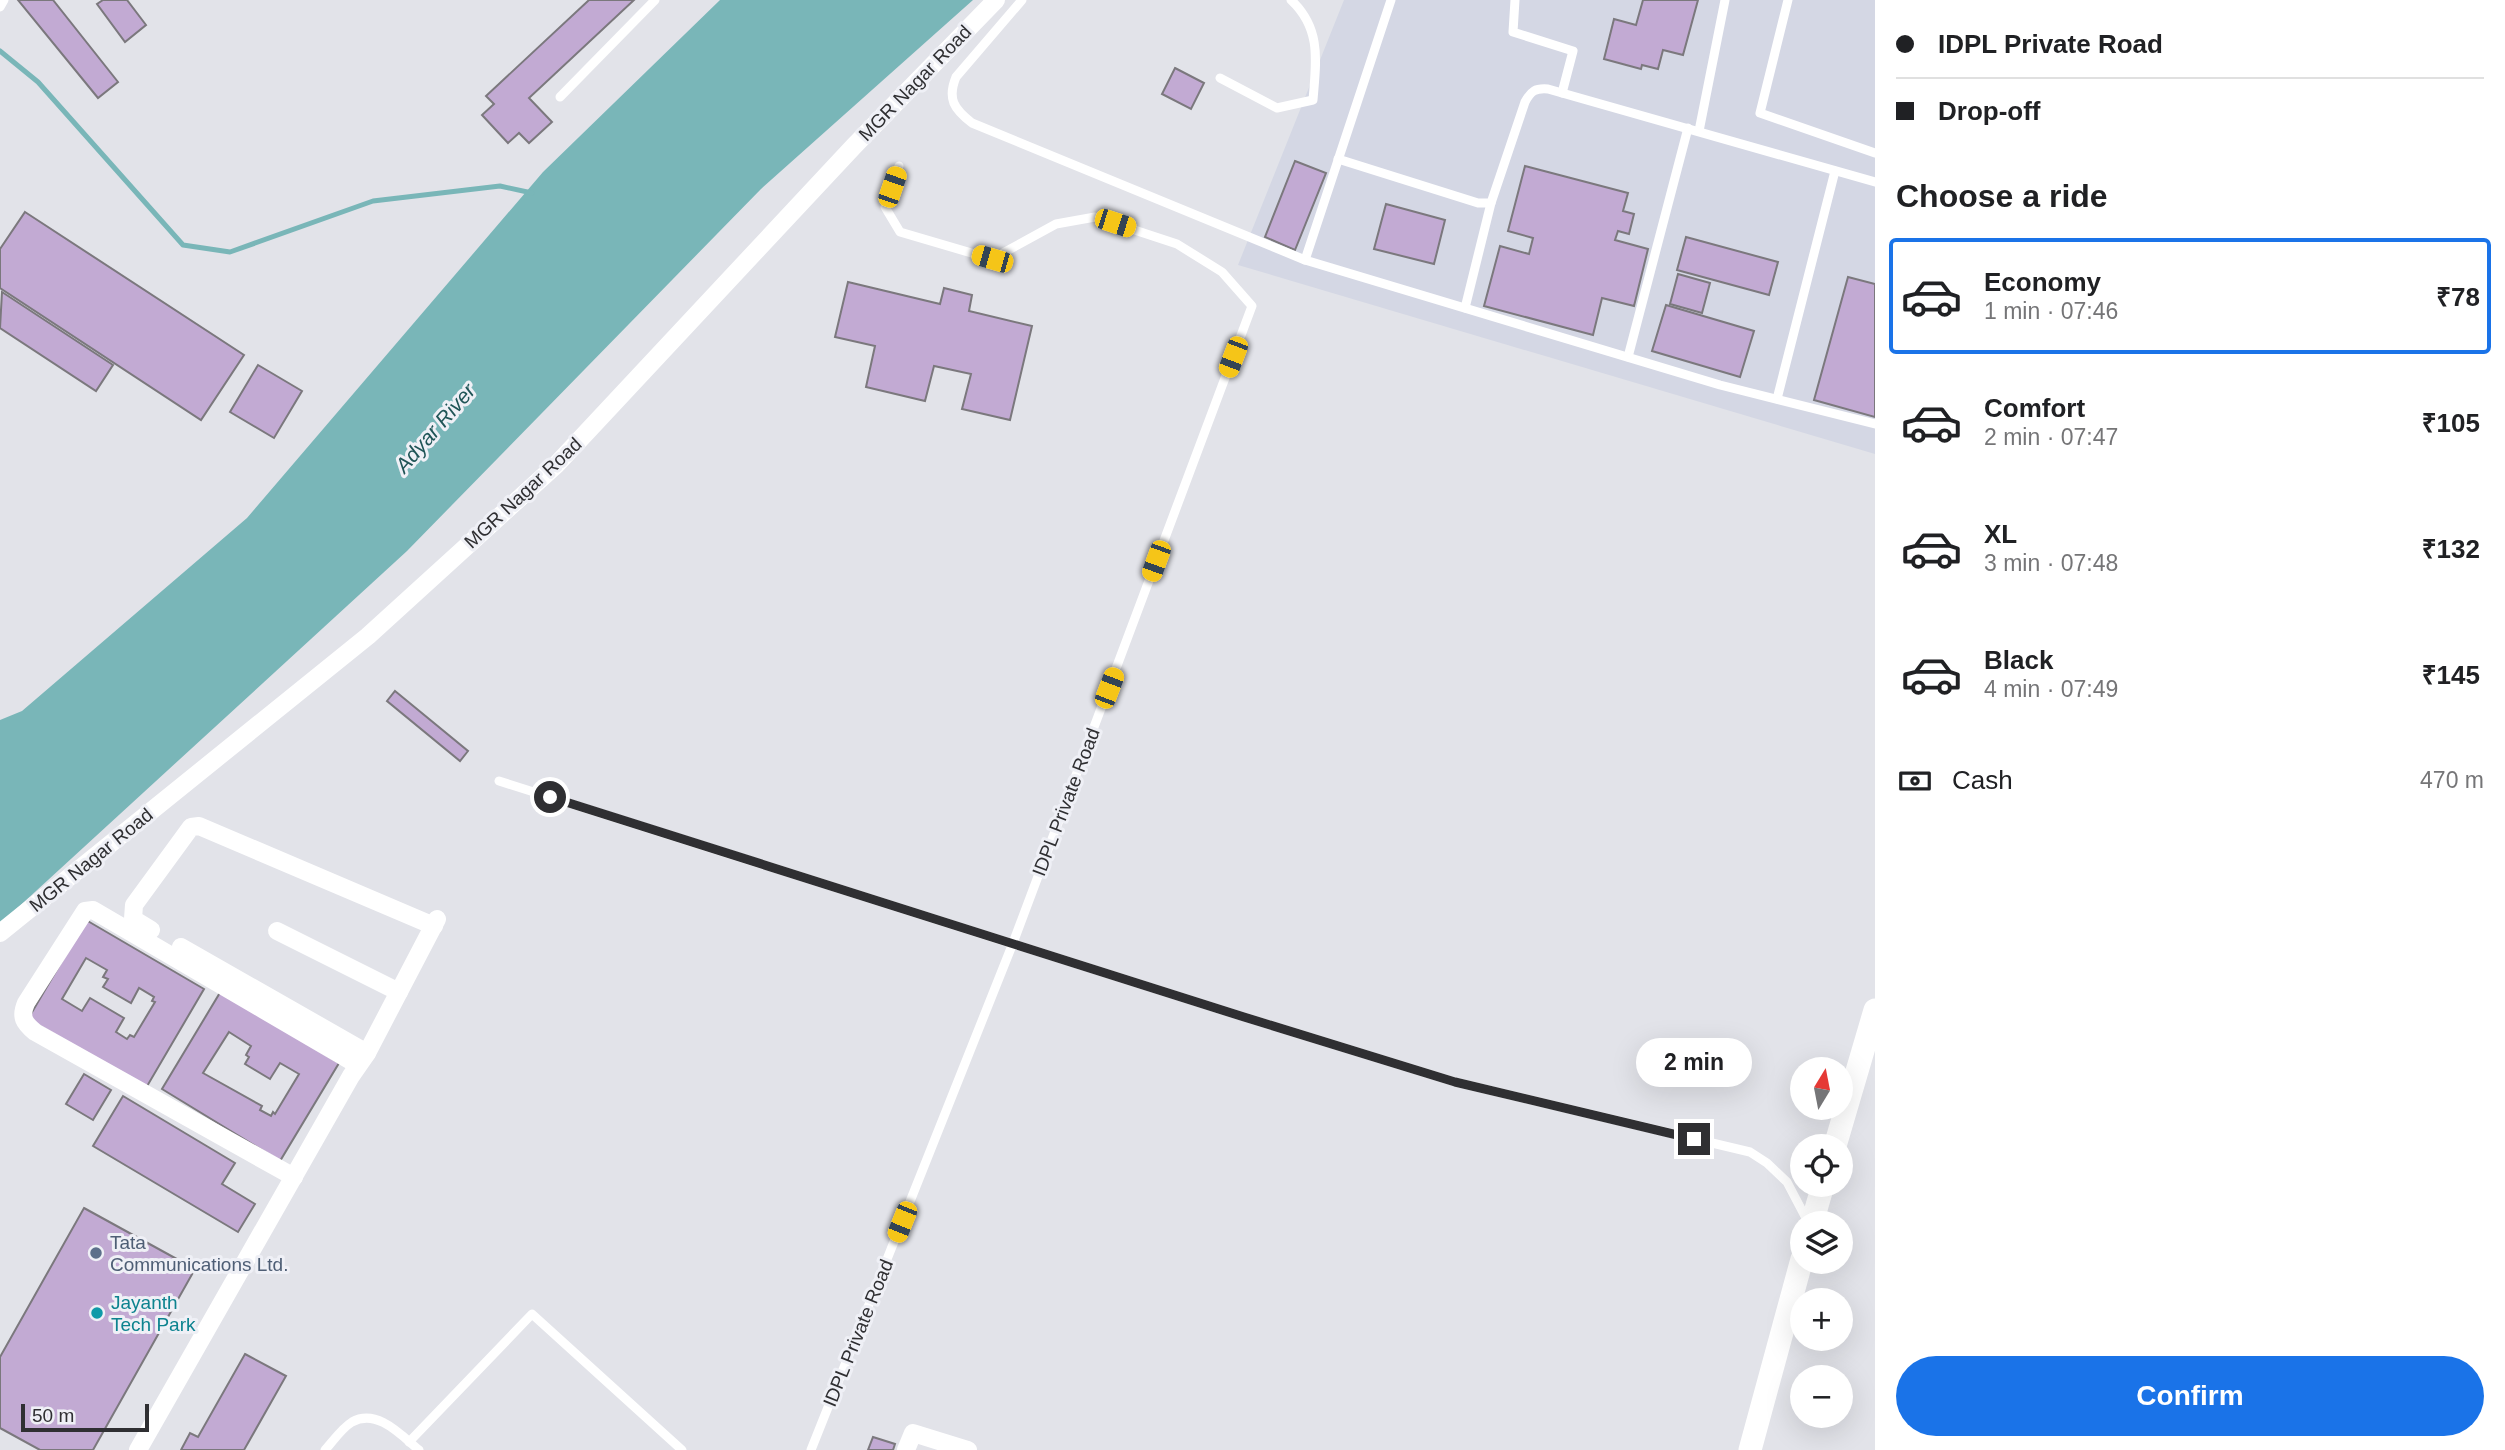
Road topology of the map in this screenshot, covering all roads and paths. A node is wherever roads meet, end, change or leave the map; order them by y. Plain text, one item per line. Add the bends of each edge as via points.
1 (4, 0) edge
2 (655, 0) edge
3 (996, 0) edge
4 (1021, 0) edge
5 (1291, 0) edge
6 (1391, 0) edge
7 (1515, 0) edge
8 (1725, 0) edge
9 (1788, 0) edge
10 (0, 7) edge
11 (1220, 78) dead end
12 (1562, 93) junction
13 (560, 97) dead end
14 (1688, 128) junction
15 (1699, 131) junction
16 (1875, 153) edge
17 (1338, 159) junction
18 (899, 166) dead end
19 (1835, 171) junction
20 (1875, 182) edge
21 (1491, 204) junction
22 (1305, 260) junction
23 (1465, 308) junction
24 (1628, 357) junction
25 (1777, 399) junction
26 (1875, 424) edge
27 (499, 781) dead end
28 (277, 931) dead end
29 (0, 933) edge
30 (1013, 943) junction
31 (399, 992) junction
32 (1875, 1010) edge
33 (362, 1059) junction
34 (1839, 1134) edge
35 (293, 1177) junction
36 (1803, 1211) edge
37 (1798, 1274) edge
38 (409, 1442) junction
39 (138, 1450) edge
40 (325, 1450) edge
41 (419, 1450) edge
42 (682, 1450) edge
43 (811, 1450) edge
44 (906, 1450) edge
45 (968, 1450) edge
46 (1750, 1450) edge

1 - 10 lane
2 - 13 lane
3 - 29 street, MGR Nagar Road via 555,465 368,636
4 - 22 lane via 956,77 951,90 953,104 964,116
5 - 11 lane via 1303,11 1317,48 1313,100 1277,108
6 - 17 lane
7 - 12 lane via 1513,32 1573,51
8 - 15 lane
9 - 16 lane via 1760,113
12 - 14 lane
12 - 21 lane via 1538,88 1531,92
14 - 15 lane
14 - 24 lane
15 - 19 lane
17 - 21 lane via 1478,204
17 - 22 lane
18 - 30 lane, IDPL Private Road via 885,207 900,232 992,259 1056,224 1095,217 1177,244 1222,272 1252,306
19 - 20 lane
19 - 25 lane
21 - 23 lane
22 - 23 lane
23 - 24 lane
24 - 25 lane
25 - 26 lane
27 - 30 lane
28 - 31 street
30 - 36 lane via 1455,1082 1750,1152 1787,1182
30 - 43 lane, IDPL Private Road
31 - 33 street
31 - 33 street via 436,923 199,826 191,827 134,905 132,919
32 - 34 street
33 - 35 street
33 - 35 street via 93,910 85,911 26,1003 22,1013 36,1032
35 - 39 street
37 - 46 street
38 - 40 lane via 366,1417 351,1423
38 - 41 lane
38 - 42 lane via 532,1314
44 - 45 street via 913,1433

